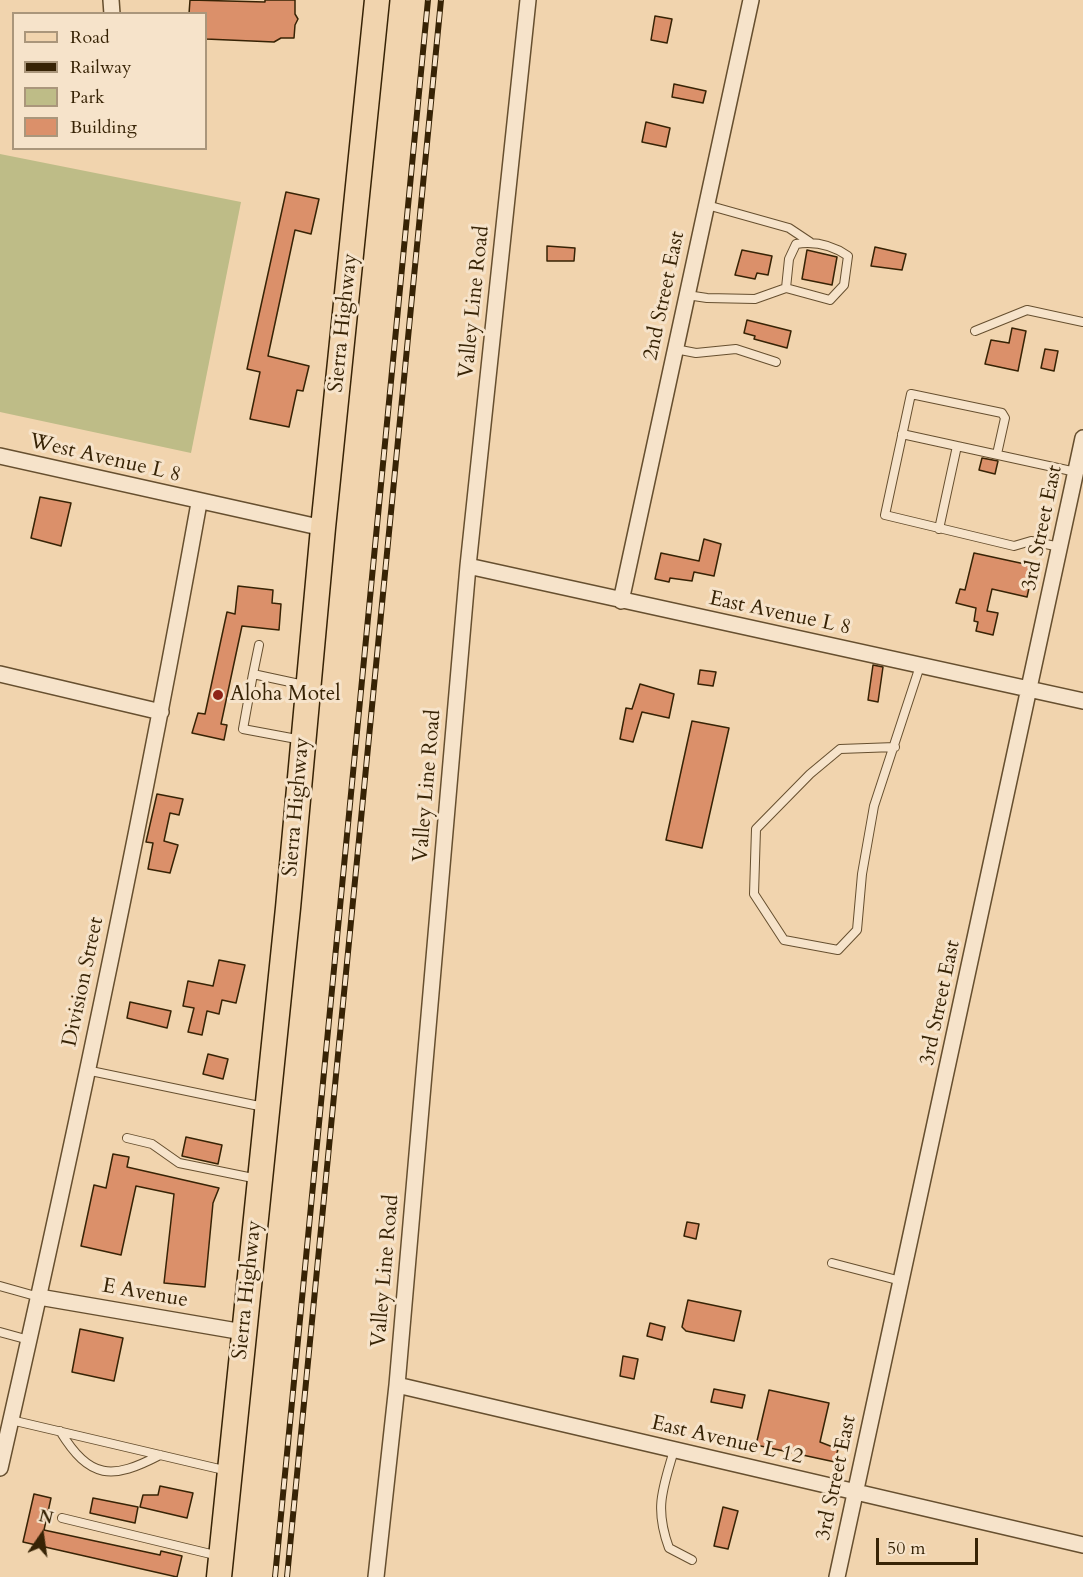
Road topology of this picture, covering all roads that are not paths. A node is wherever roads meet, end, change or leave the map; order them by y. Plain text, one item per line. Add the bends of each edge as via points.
1 (377, 0) edge
2 (528, 0) edge
3 (751, 0) edge
4 (706, 205) junction
5 (810, 242) junction
6 (786, 288) junction
7 (687, 295) junction
8 (1083, 322) edge
9 (975, 331) dead end
10 (675, 349) junction
11 (776, 362) dead end
12 (902, 434) junction
13 (1083, 438) edge
14 (957, 446) junction
15 (997, 454) junction
16 (0, 456) edge
17 (1076, 472) junction
18 (200, 503) junction
19 (323, 528) junction
20 (939, 529) junction
21 (1060, 547) junction
22 (468, 566) junction
23 (621, 601) junction
24 (258, 645) dead end
25 (920, 666) junction
26 (0, 674) edge
27 (253, 674) junction
28 (308, 686) junction
29 (1030, 690) junction
30 (1083, 701) edge
31 (161, 712) junction
32 (303, 741) junction
33 (895, 747) junction
34 (87, 1070) junction
35 (267, 1108) junction
36 (127, 1138) dead end
37 (259, 1179) junction
38 (832, 1263) dead end
39 (901, 1281) junction
40 (0, 1286) edge
41 (39, 1297) junction
42 (0, 1332) edge
43 (243, 1332) junction
44 (29, 1340) junction
45 (397, 1385) junction
46 (11, 1420) junction
47 (60, 1431) junction
48 (674, 1450) junction
49 (160, 1455) junction
50 (0, 1468) edge
51 (229, 1472) junction
52 (855, 1493) junction
53 (62, 1518) dead end
54 (1083, 1545) edge
55 (692, 1560) dead end
56 (220, 1567) edge
57 (376, 1577) edge
58 (837, 1577) edge

1 - 19 main road, Sierra Highway
2 - 22 street, Valley Line Road
3 - 4 street, 2nd Street East
4 - 5 lane via 789,228
4 - 7 street, 2nd Street East
5 - 6 lane via 796,244 789,259
5 - 6 lane via 837,248 848,256 844,285 830,300
6 - 7 lane via 755,299
7 - 10 street, 2nd Street East
8 - 9 lane via 1027,310
10 - 11 lane via 736,349
10 - 23 street, 2nd Street East
12 - 14 lane
12 - 15 lane via 914,394 1002,413 1005,418
12 - 20 lane via 885,515
13 - 17 street, 3rd Street East
14 - 15 lane
14 - 20 lane
15 - 17 lane
16 - 18 street, West Avenue L 8
17 - 21 street, 3rd Street East
18 - 19 street
18 - 31 street, Division Street
19 - 28 main road, Sierra Highway
20 - 21 lane via 1014,546 1031,541
21 - 29 street, 3rd Street East
22 - 23 street, East Avenue L 8
22 - 45 street, Valley Line Road
23 - 25 street, East Avenue L 8
24 - 27 lane
25 - 29 street, East Avenue L 8
25 - 33 lane
26 - 31 street
27 - 28 lane
27 - 32 lane via 243,729
28 - 32 main road, Sierra Highway
29 - 30 street, East Avenue L 8
29 - 39 street, 3rd Street East
31 - 34 street, Division Street
32 - 35 main road, Sierra Highway
33 - 33 lane via 874,806 862,874 858,930 838,950 784,940 754,894 756,829 840,749
34 - 35 lane
34 - 41 street, Division Street
35 - 37 main road, Sierra Highway
36 - 37 lane via 152,1144 179,1163
37 - 43 main road, Sierra Highway
38 - 39 lane
39 - 52 street, 3rd Street East
40 - 41 lane
41 - 43 street, E Avenue
41 - 44 street, Division Street
42 - 44 lane
43 - 51 main road, Sierra Highway
44 - 46 street, Division Street
45 - 48 street, East Avenue L 12
45 - 57 street, Valley Line Road
46 - 47 lane
46 - 50 street, Division Street
47 - 49 lane
47 - 49 lane via 73,1453 104,1471 132,1470
48 - 52 street, East Avenue L 12
48 - 55 lane via 660,1493 662,1528 669,1548
49 - 51 lane
51 - 56 main road, Sierra Highway
52 - 54 street, East Avenue L 12
52 - 58 street, 3rd Street East
53 - 56 lane

